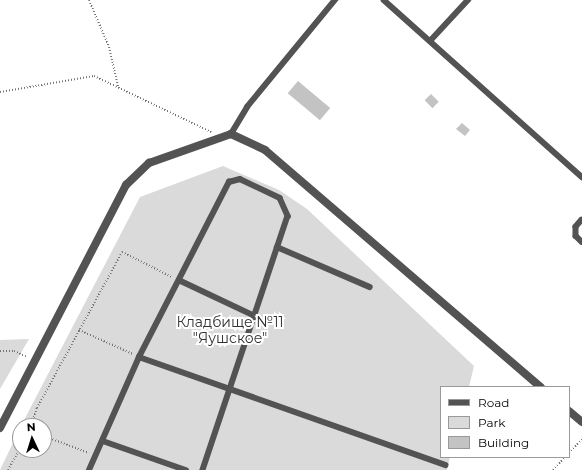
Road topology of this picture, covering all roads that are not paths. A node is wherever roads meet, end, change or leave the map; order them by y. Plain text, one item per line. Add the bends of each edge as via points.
1 (335, 0) edge
2 (384, 0) edge
3 (468, 0) edge
4 (430, 41) junction
5 (231, 134) junction
6 (582, 177) edge
7 (582, 220) edge
8 (582, 242) edge
9 (277, 247) junction
10 (181, 281) junction
11 (370, 287) dead end
12 (253, 315) junction
13 (139, 357) junction
14 (540, 386) edge
15 (230, 392) junction
16 (570, 412) edge
17 (582, 422) edge
18 (0, 428) edge
19 (103, 441) junction
20 (446, 466) dead end
21 (90, 470) edge
22 (186, 470) edge
23 (203, 470) edge

1 - 5 lane via 246,107
2 - 4 lane
3 - 4 lane
4 - 6 lane
5 - 14 street via 265,150
5 - 18 street via 149,163 126,185
7 - 8 lane via 576,228 576,236
9 - 10 lane via 287,208 271,191 234,178 229,182
9 - 11 lane
9 - 12 lane
10 - 12 lane
10 - 13 lane
12 - 15 lane
13 - 15 lane
13 - 19 lane
15 - 20 lane
15 - 23 lane
16 - 17 street
19 - 21 lane
19 - 22 lane

